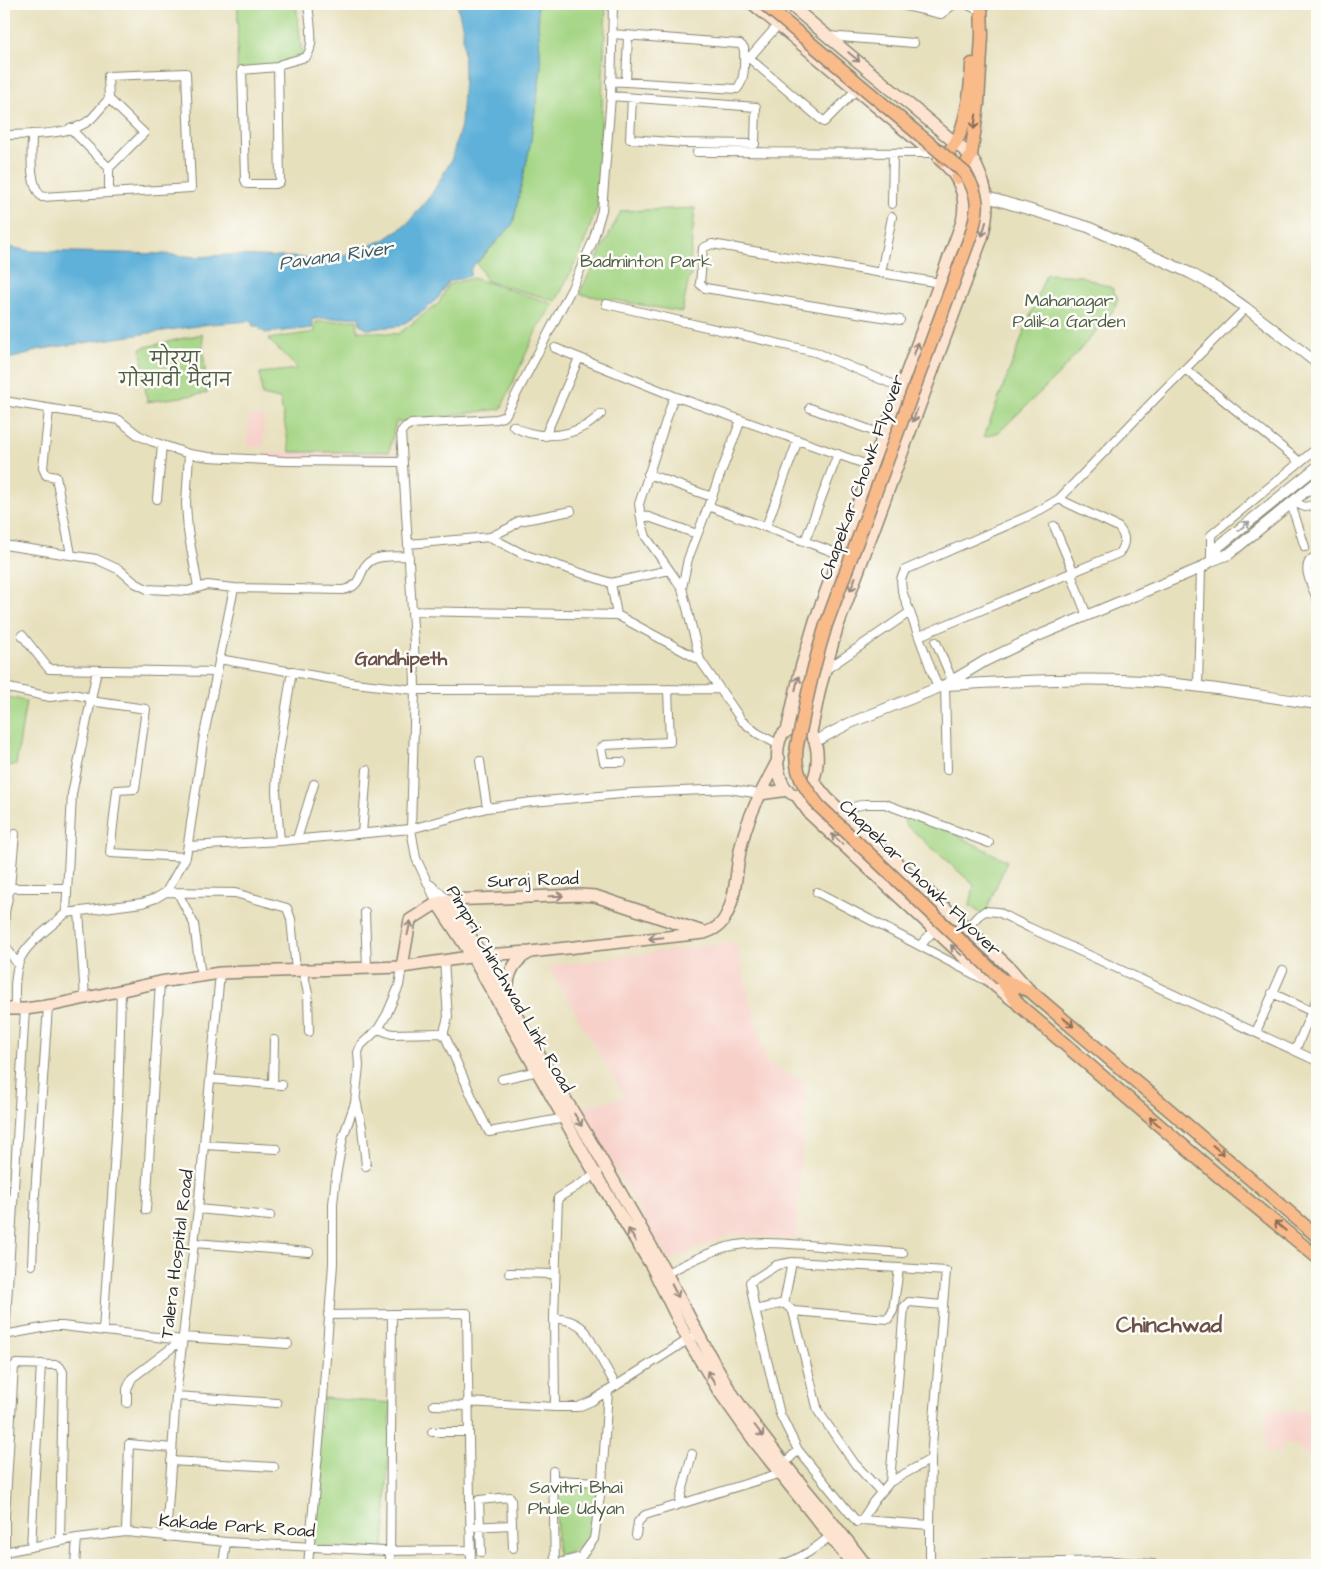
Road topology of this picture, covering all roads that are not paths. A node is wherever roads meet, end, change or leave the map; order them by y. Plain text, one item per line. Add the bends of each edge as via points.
1 (308, 4) edge
2 (613, 4) edge
3 (753, 4) edge
4 (764, 4) edge
5 (790, 4) edge
6 (897, 4) edge
7 (954, 4) edge
8 (974, 5) edge
9 (778, 25) junction
10 (612, 34) junction
11 (628, 36) junction
12 (828, 36) junction
13 (914, 43) dead end
14 (278, 67) junction
15 (610, 81) junction
16 (626, 82) junction
17 (856, 90) junction
18 (611, 96) junction
19 (632, 98) junction
20 (109, 99) junction
21 (70, 128) junction
22 (32, 134) junction
23 (4, 135) edge
24 (956, 142) junction
25 (697, 152) dead end
26 (893, 153) junction
27 (971, 156) junction
28 (937, 157) junction
29 (109, 168) junction
30 (957, 178) junction
31 (109, 192) junction
32 (987, 197) junction
33 (964, 200) junction
34 (892, 204) dead end
35 (892, 217) dead end
36 (881, 273) junction
37 (940, 283) junction
38 (606, 304) dead end
39 (1246, 308) junction
40 (900, 320) dead end
41 (554, 348) dead end
42 (579, 358) junction
43 (1317, 363) edge
44 (1185, 369) junction
45 (902, 388) junction
46 (674, 396) junction
47 (922, 396) junction
48 (4, 401) edge
49 (810, 408) dead end
50 (49, 409) junction
51 (601, 414) dead end
52 (741, 420) junction
53 (513, 426) dead end
54 (884, 435) junction
55 (545, 436) junction
56 (798, 440) junction
57 (162, 445) junction
58 (1317, 448) edge
59 (189, 454) junction
60 (838, 454) junction
61 (403, 462) junction
62 (1300, 462) junction
63 (1317, 467) edge
64 (875, 468) junction
65 (648, 474) junction
66 (890, 475) junction
67 (1317, 482) edge
68 (712, 497) junction
69 (157, 499) dead end
70 (1059, 499) junction
71 (1292, 503) junction
72 (1317, 504) edge
73 (708, 506) junction
74 (571, 511) dead end
75 (640, 514) junction
76 (1054, 526) dead end
77 (766, 527) junction
78 (697, 534) junction
79 (490, 537) junction
80 (805, 541) junction
81 (408, 544) junction
82 (4, 545) edge
83 (1305, 547) dead end
84 (71, 554) junction
85 (840, 554) junction
86 (408, 556) junction
87 (1317, 556) edge
88 (1211, 561) junction
89 (861, 562) junction
90 (1201, 568) junction
91 (669, 570) junction
92 (1072, 573) junction
93 (611, 584) junction
94 (198, 587) junction
95 (234, 588) junction
96 (682, 588) junction
97 (1317, 598) edge
98 (412, 611) junction
99 (910, 612) junction
100 (617, 615) junction
101 (1087, 616) junction
102 (22, 635) dead end
103 (918, 636) junction
104 (936, 642) dead end
105 (219, 659) junction
106 (700, 660) junction
107 (97, 670) junction
108 (292, 671) junction
109 (824, 671) junction
110 (217, 672) junction
111 (945, 684) junction
112 (4, 687) edge
113 (1198, 687) junction
114 (668, 689) junction
115 (720, 689) junction
116 (415, 690) junction
117 (90, 700) junction
118 (1317, 704) edge
119 (787, 731) junction
120 (813, 737) junction
121 (779, 744) junction
122 (778, 758) junction
123 (480, 761) dead end
124 (622, 762) dead end
125 (367, 770) dead end
126 (946, 770) dead end
127 (814, 782) junction
128 (314, 784) dead end
129 (792, 792) junction
130 (760, 794) junction
131 (487, 808) junction
132 (840, 810) junction
133 (411, 829) junction
134 (15, 834) dead end
135 (362, 834) junction
136 (297, 839) junction
137 (280, 842) junction
138 (989, 843) dead end
139 (188, 846) junction
140 (186, 857) junction
141 (7, 888) edge
142 (67, 888) junction
143 (166, 892) junction
144 (816, 892) dead end
145 (178, 893) junction
146 (443, 902) junction
147 (79, 911) junction
148 (365, 912) dead end
149 (66, 913) junction
150 (967, 928) junction
151 (934, 930) junction
152 (704, 933) junction
153 (920, 946) junction
154 (530, 952) junction
155 (477, 956) junction
156 (444, 961) junction
157 (18, 965) junction
158 (402, 967) junction
159 (367, 968) junction
160 (300, 970) junction
161 (1283, 970) dead end
162 (220, 973) junction
163 (200, 977) junction
164 (160, 982) junction
165 (997, 982) junction
166 (121, 990) junction
167 (1030, 991) junction
168 (1272, 993) junction
169 (85, 998) junction
170 (1316, 1001) edge
171 (505, 1005) junction
172 (48, 1006) junction
173 (15, 1009) edge
174 (1314, 1013) edge
175 (378, 1030) junction
176 (310, 1032) dead end
177 (1256, 1032) junction
178 (443, 1035) junction
179 (274, 1040) dead end
180 (1102, 1050) junction
181 (1295, 1050) junction
182 (1317, 1061) edge
183 (1091, 1067) junction
184 (538, 1070) junction
185 (211, 1078) junction
186 (502, 1078) dead end
187 (273, 1084) junction
188 (282, 1085) dead end
189 (356, 1098) junction
190 (565, 1118) junction
191 (204, 1145) junction
192 (277, 1148) dead end
193 (366, 1166) dead end
194 (601, 1171) junction
195 (198, 1209) junction
196 (146, 1210) dead end
197 (270, 1216) dead end
198 (1317, 1236) edge
199 (194, 1243) junction
200 (309, 1252) dead end
201 (903, 1253) dead end
202 (1317, 1257) edge
203 (792, 1262) junction
204 (32, 1265) dead end
205 (899, 1268) junction
206 (509, 1273) dead end
207 (555, 1274) junction
208 (662, 1276) junction
209 (784, 1303) junction
210 (943, 1304) junction
211 (755, 1310) junction
212 (793, 1311) junction
213 (328, 1314) junction
214 (392, 1314) junction
215 (554, 1318) junction
216 (103, 1330) junction
217 (4, 1335) edge
218 (692, 1337) junction
219 (182, 1338) junction
220 (288, 1344) dead end
221 (41, 1364) junction
222 (616, 1386) junction
223 (608, 1391) junction
224 (176, 1396) junction
225 (127, 1403) dead end
226 (277, 1403) dead end
227 (468, 1404) junction
228 (434, 1405) dead end
229 (555, 1407) junction
230 (432, 1432) dead end
231 (468, 1432) junction
232 (172, 1448) junction
233 (798, 1450) junction
234 (692, 1454) dead end
235 (931, 1459) junction
236 (171, 1461) junction
237 (274, 1467) dead end
238 (782, 1468) junction
239 (553, 1471) dead end
240 (553, 1480) junction
241 (602, 1482) junction
242 (890, 1482) junction
243 (882, 1492) junction
244 (679, 1504) junction
245 (862, 1520) junction
246 (512, 1525) junction
247 (930, 1525) junction
248 (470, 1527) junction
249 (480, 1527) junction
250 (126, 1532) junction
251 (834, 1533) junction
252 (636, 1535) dead end
253 (166, 1537) junction
254 (77, 1538) junction
255 (60, 1542) junction
256 (226, 1542) junction
257 (309, 1546) junction
258 (31, 1547) junction
259 (513, 1548) dead end
260 (470, 1550) junction
261 (390, 1551) junction
262 (5, 1552) edge
263 (480, 1552) dead end
264 (1113, 1564) edge
265 (5, 1565) edge
266 (75, 1565) edge
267 (223, 1565) edge
268 (308, 1565) edge
269 (390, 1565) edge
270 (471, 1565) edge
271 (555, 1565) edge
272 (780, 1565) edge
273 (853, 1565) edge
274 (866, 1565) edge
275 (930, 1565) edge
276 (952, 1565) edge
277 (1153, 1565) edge

1 - 14 street via 309,54
2 - 10 street
3 - 9 main road
4 - 165 main road, Chapekar Chowk Flyover, bridge via 965,173 974,188 976,208 971,235 824,632 809,686 796,764 804,786 819,806
5 - 12 main road
6 - 7 street via 941,14
8 - 24 main road via 969,94
8 -> 27 main road via 982,35
9 - 17 main road
9 - 17 street via 749,58 824,122
10 - 11 street
10 - 15 street
11 - 16 street
11 - 16 street via 740,44 744,55 742,83 738,89
12 - 13 street
12 -> 24 main road
14 - 14 street via 280,180 276,184 247,184 242,70
15 - 16 street
15 - 18 street
17 - 28 main road
18 - 19 street
18 - 61 street, Pimpri Chinchwad Link Road via 605,187 593,241 505,416 407,425 401,432
19 - 19 street via 756,108 755,144 630,139
20 - 21 street via 90,120
20 - 29 street via 144,133
20 - 31 street via 108,76 186,73 191,188
21 - 22 street
21 - 29 street
22 - 23 street
22 - 31 street via 34,181 42,197
24 - 27 main road
24 - 28 main road
25 - 26 street
26 - 28 street
26 - 34 street
27 - 30 main road
27 - 32 main road
28 - 30 main road
29 - 31 street
30 - 33 main road
32 - 33 street
32 - 39 street via 1088,227 1190,273
32 -> 47 main road via 987,219 982,238
33 - 37 main road via 960,231
35 - 36 street
36 - 37 street
36 - 40 street via 712,244 703,248 700,284 705,288
45 -> 37 main road
38 - 45 street via 815,352
39 - 43 street
39 - 44 street
41 - 42 street
42 - 46 street
42 - 55 street
44 - 62 street
44 - 70 street
45 - 47 street
45 - 54 main road
46 - 52 street
46 - 65 street
47 -> 66 main road
48 - 50 street
49 - 54 street
50 - 57 street via 119,420 138,434
50 - 84 street via 43,468 46,475 56,477
51 - 55 street via 586,426 569,433
52 - 56 street
52 - 68 street
53 - 55 street
54 - 64 main road
56 - 60 street
56 - 77 street
57 - 59 street
57 - 69 street
58 - 62 street
59 - 61 street via 284,462
59 - 94 street via 186,504
60 - 64 street
60 - 80 street
61 - 81 street, Pimpri Chinchwad Link Road
62 - 88 street via 1211,535
88 -> 63 street via 1219,546
64 - 66 street via 881,478
64 - 85 main road
65 - 68 street
65 - 75 street via 639,504
66 - 89 main road
67 - 71 street
68 - 73 street
70 - 92 street via 1118,527 1125,538 1119,553
70 - 99 street via 1034,514 905,570 902,591
71 - 72 street via 1305,507
71 - 83 street
71 - 88 street via 1229,554
73 - 77 street
73 - 78 street
74 - 79 street via 519,521
75 - 78 street
75 - 91 street via 646,537
76 - 92 street
77 - 80 street
78 - 96 street
79 - 81 street
79 - 93 street via 524,554
80 - 85 street
81 - 86 street, Pimpri Chinchwad Link Road
82 - 84 street
84 - 94 street via 109,564 147,589 188,591
85 - 89 street
119 -> 85 main road via 808,644
86 - 95 street via 370,561 351,589
86 - 98 street, Pimpri Chinchwad Link Road
87 - 97 street via 1313,557 1306,571
88 - 90 street
89 -> 109 main road
90 - 101 street
90 - 113 street
91 - 93 street
91 - 96 street
92 - 101 street
92 - 103 street
93 - 100 street
94 - 95 street
95 - 105 street
96 - 106 street
98 - 100 street
98 - 116 street, Pimpri Chinchwad Link Road
99 - 103 street
99 - 109 street
100 - 106 street
101 - 111 street via 985,661
102 - 107 street via 49,669
103 - 111 street
104 - 111 street
105 - 108 street
105 - 110 street
106 - 115 street
107 - 110 street
107 - 117 street
108 - 116 street
108 - 137 street via 277,764
109 - 120 main road
110 - 139 street
111 - 113 street via 1122,680
111 - 120 street
111 - 126 street
112 - 117 street via 50,697 73,694
113 - 118 street
114 - 115 street
114 - 116 street
114 - 124 street via 670,742 605,745 601,748 604,762
115 - 121 street via 742,721 757,734
116 - 133 street, Pimpri Chinchwad Link Road
117 - 140 street via 146,709 135,789 117,790 110,853
117 - 142 street via 72,794
119 - 120 main road via 802,727
119 - 121 main road
120 - 127 main road
121 - 122 main road
122 - 129 main road via 779,776
122 - 130 main road
123 - 131 street
125 - 135 street
127 - 129 main road via 807,791
127 - 132 main road
128 - 136 street
129 - 130 main road
151 -> 129 main road via 810,814
130 - 131 street via 729,789 633,793
130 - 152 main road via 742,843 728,912 716,929
131 - 133 street
132 - 138 street via 865,804 885,804
132 - 150 main road
133 - 135 street
133 - 146 street, Pimpri Chinchwad Link Road via 416,858 429,884
134 - 141 street
135 - 136 street
136 - 137 street
137 - 139 street
139 - 140 street
140 - 143 street
141 - 142 street
141 - 157 street via 4,937 6,947
142 - 149 street
143 - 145 street
143 - 147 street via 142,903
144 - 153 street
145 - 160 street via 235,893 287,908
145 - 163 street via 194,924
146 -> 152 main road, Suraj Road via 595,896
146 - 155 main road, Pimpri Chinchwad Link Road
158 -> 146 main road, Suraj Road via 410,920
147 - 149 street
147 - 169 street
148 - 159 street
149 - 157 street via 29,946
150 - 167 main road
150 - 177 street via 984,910 998,912
151 - 153 street
165 -> 151 main road
152 -> 154 main road
153 - 165 street
154 - 155 main road
154 - 171 main road via 511,970
155 - 156 main road
155 - 171 main road, Pimpri Chinchwad Link Road
156 - 158 main road
156 - 178 street via 448,1017
157 - 173 street
158 - 159 main road
158 - 175 street via 399,986
159 - 160 main road
160 - 162 main road
160 - 176 street via 308,994
161 - 168 street
162 - 163 main road
162 - 185 street, Talera Hospital Road
163 - 164 main road
164 - 166 main road
164 - 196 street
165 - 167 main road, Chapekar Chowk Flyover
165 - 183 main road, Chapekar Chowk Flyover
166 - 169 main road
166 - 216 street via 118,1107
167 -> 180 main road, Chapekar Chowk Flyover
168 - 174 street
168 - 177 street
169 - 172 main road
170 - 174 street
171 - 184 main road, Pimpri Chinchwad Link Road
171 -> 194 main road, Pimpri Chinchwad Link Road
172 - 173 main road
172 - 204 street
173 - 217 street
174 - 181 street
175 - 178 street via 392,1034
175 - 189 street via 361,1044 358,1052
177 - 181 street
178 - 190 street via 489,1132
179 - 187 street
180 - 183 main road
180 -> 198 main road, Chapekar Chowk Flyover
181 - 182 street
202 -> 183 main road, Chapekar Chowk Flyover
184 - 186 street
184 - 190 main road, Pimpri Chinchwad Link Road
185 - 187 street
185 - 191 street, Talera Hospital Road
187 - 188 street
189 - 193 street
189 - 213 street via 343,1137 336,1176
190 - 194 main road, Pimpri Chinchwad Link Road
191 - 192 street
191 - 195 street, Talera Hospital Road
194 - 207 street via 558,1198
194 - 208 main road, Pimpri Chinchwad Link Road
195 - 197 street
195 - 199 street, Talera Hospital Road
199 - 200 street
199 - 219 street, Talera Hospital Road
201 - 208 street via 778,1243 743,1245 714,1252
203 - 205 street
203 - 209 street
203 - 211 street via 777,1265 750,1282
205 - 210 street via 946,1271
205 - 212 street via 893,1311 888,1319
206 - 207 street
207 - 215 street
208 - 218 main road, Pimpri Chinchwad Link Road
209 - 211 street
209 - 212 street
210 - 235 street
210 - 242 street via 909,1302 904,1307
211 - 233 street via 780,1414
212 - 243 street via 818,1411 855,1464
213 - 214 street
213 - 257 street
214 - 227 street via 467,1313
214 - 261 street
215 - 222 street via 581,1325
215 - 229 street
216 - 217 street via 53,1326
216 - 219 street
218 - 222 street
218 - 238 main road, Pimpri Chinchwad Link Road via 737,1418
219 - 220 street
219 - 224 street, Talera Hospital Road
219 - 225 street via 132,1378 127,1389
221 - 255 street via 59,1365 63,1372
221 - 258 street
221 - 262 street via 19,1363 14,1366
222 - 223 street
223 - 229 street via 578,1407
223 - 241 street
224 - 226 street
224 - 232 street, Talera Hospital Road
227 - 228 street
227 - 229 street
227 - 231 street
230 - 231 street
231 - 248 street
232 - 236 street, Talera Hospital Road
232 - 250 street via 130,1444
233 - 238 street
233 - 245 street via 858,1522
234 - 244 street
235 - 242 street
235 - 247 street
236 - 237 street
236 - 253 street, Talera Hospital Road
238 - 244 street
238 - 251 main road, Pimpri Chinchwad Link Road
239 - 240 street
240 - 241 street
240 - 271 street
241 - 271 street via 594,1539 581,1556
242 - 243 street
243 - 245 street
244 - 252 street via 642,1517
245 - 247 street
246 - 249 street
246 - 249 street via 510,1497 482,1498 479,1501
246 - 259 street
247 - 275 street
248 - 249 street
248 - 260 street
249 - 263 street
250 - 253 street, Kakade Park Road
250 - 254 street, Kakade Park Road
251 - 272 street via 809,1553
251 - 273 main road, Pimpri Chinchwad Link Road
251 - 274 main road, Pimpri Chinchwad Link Road
253 - 256 street, Kakade Park Road
254 - 255 street, Kakade Park Road
254 - 266 street
255 - 258 street, Kakade Park Road
256 - 257 street, Kakade Park Road
256 - 267 street
257 - 261 street, Kakade Park Road
257 - 268 street
258 - 262 street, Kakade Park Road
260 - 261 street, Kakade Park Road
260 - 270 street
261 - 269 street
262 - 265 street
264 - 276 street
264 - 277 street

